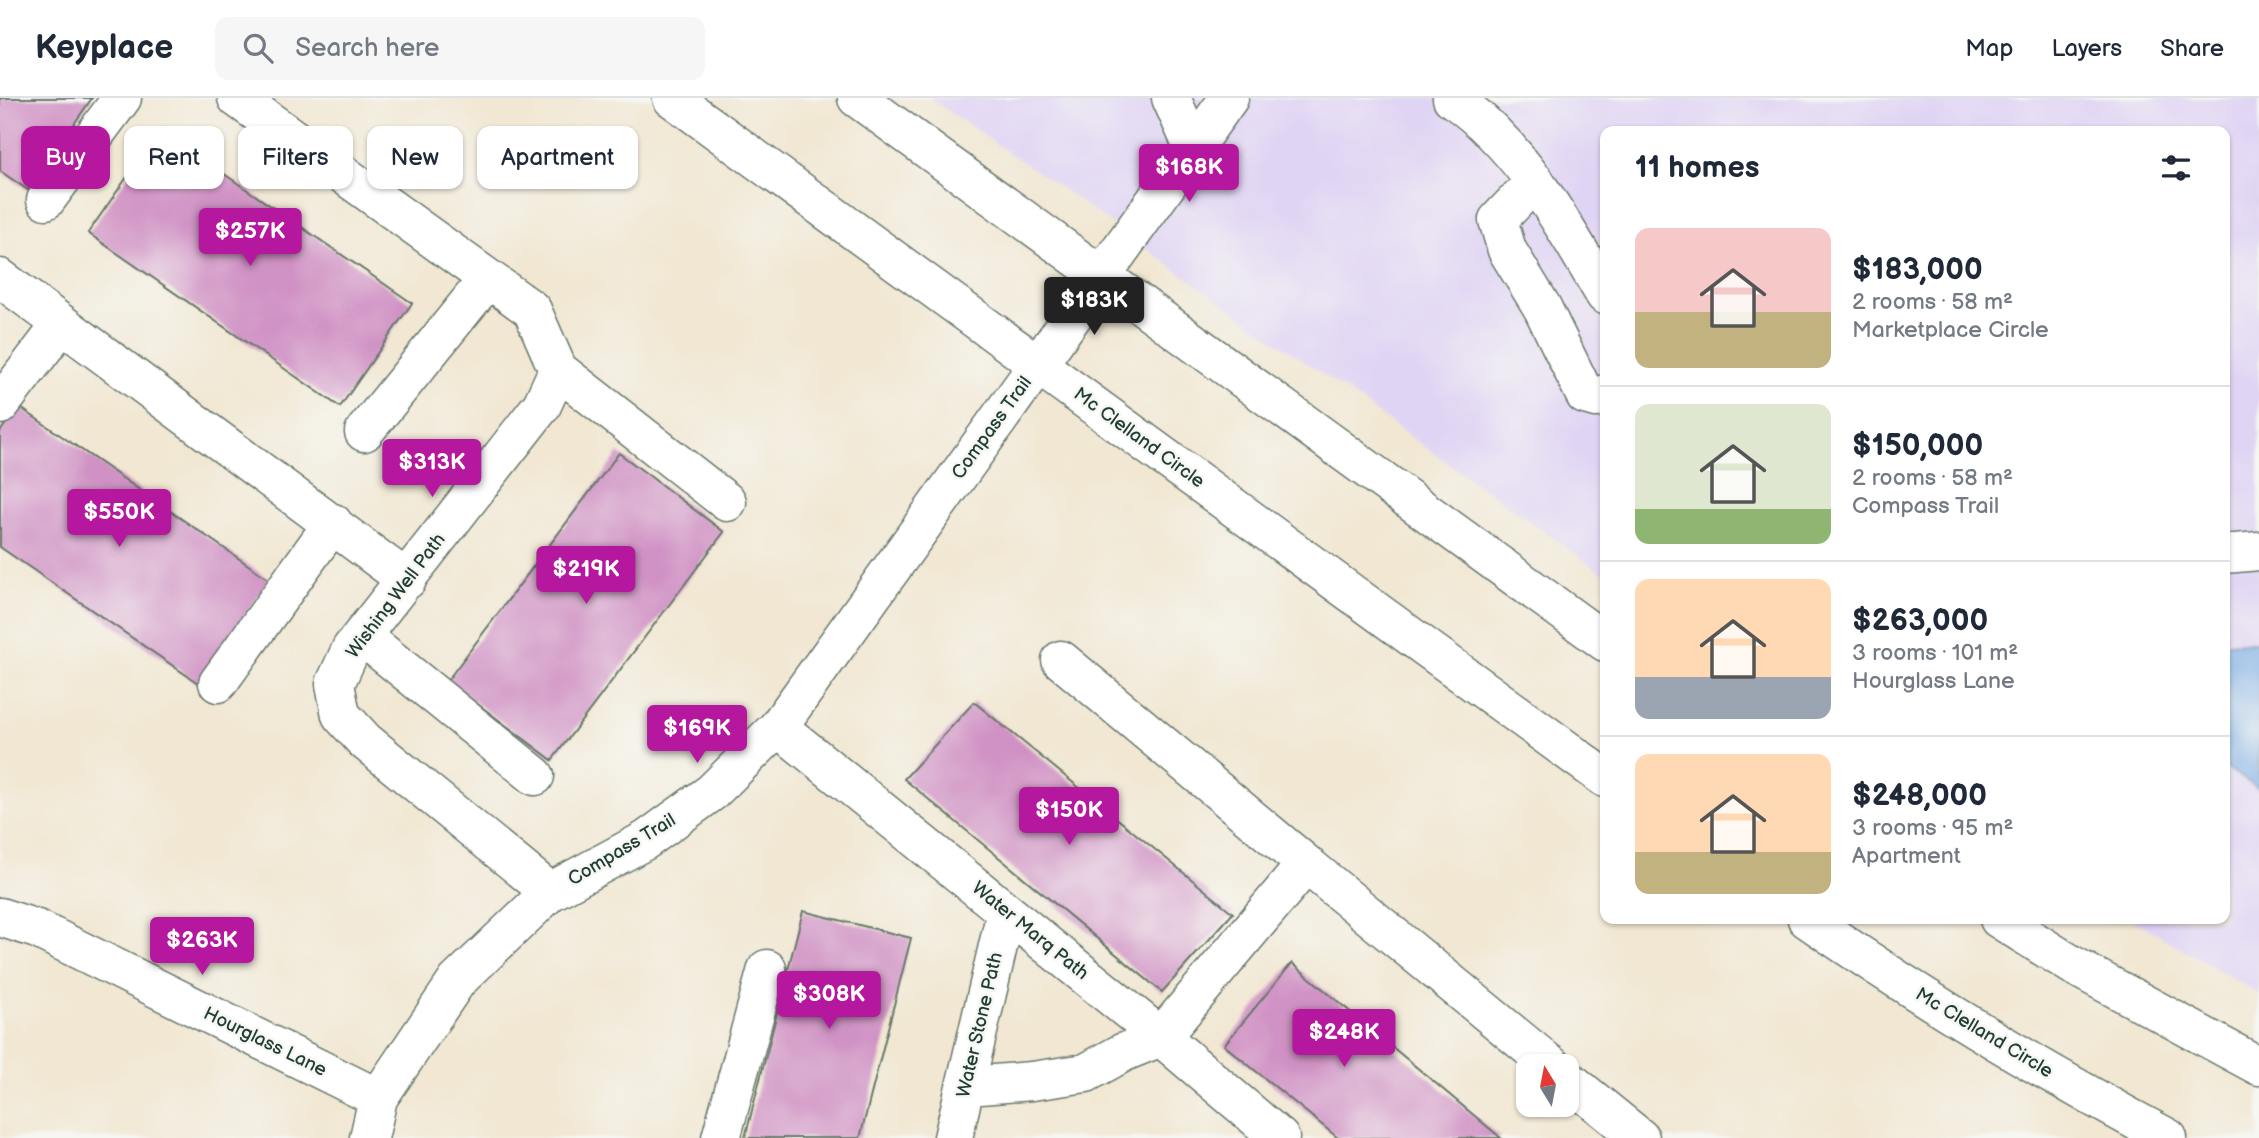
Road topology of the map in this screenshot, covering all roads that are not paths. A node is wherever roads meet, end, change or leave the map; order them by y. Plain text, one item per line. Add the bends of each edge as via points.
1 (122, 98) edge
2 (237, 98) edge
3 (672, 98) edge
4 (857, 98) edge
5 (1171, 98) edge
6 (1229, 98) edge
7 (1474, 104) edge
8 (1193, 147) junction
9 (1535, 181) junction
10 (46, 200) dead end
11 (1100, 276) junction
12 (0, 278) edge
13 (488, 279) junction
14 (1600, 287) edge
15 (61, 325) junction
16 (1039, 363) junction
17 (558, 370) junction
18 (1600, 396) edge
19 (0, 405) edge
20 (364, 432) dead end
21 (727, 502) dead end
22 (333, 523) junction
23 (2259, 551) edge
24 (2230, 553) edge
25 (407, 580) junction
26 (362, 636) junction
27 (1600, 638) edge
28 (1061, 660) dead end
29 (218, 683) dead end
30 (778, 727) junction
31 (1600, 774) edge
32 (535, 776) dead end
33 (1306, 864) junction
34 (550, 892) junction
35 (1006, 912) junction
36 (0, 917) edge
37 (1814, 924) edge
38 (2007, 924) edge
39 (766, 969) dead end
40 (1161, 1037) junction
41 (1537, 1054) edge
42 (2259, 1066) edge
43 (967, 1086) junction
44 (1579, 1089) edge
45 (378, 1098) junction
46 (369, 1138) edge
47 (721, 1138) edge
48 (953, 1138) edge
49 (1280, 1138) edge
50 (1640, 1138) edge
51 (2168, 1138) edge

1 - 10 main road
2 - 13 main road
3 - 16 main road, Mc Clelland Circle
4 - 11 main road
5 - 8 main road
6 - 8 main road, Compass Trail
7 - 9 main road
8 - 11 main road, Compass Trail
9 - 14 main road
9 - 18 main road via 1498,220 1507,250 1542,307 1585,395
11 - 16 main road, Compass Trail
11 - 27 main road
12 - 15 main road
13 - 17 main road via 532,310
13 - 20 main road
15 - 19 main road
15 - 22 main road
16 - 30 main road, Compass Trail
16 - 31 main road, Mc Clelland Circle
17 - 21 main road
17 - 25 main road, Wishing Well Path via 542,405
22 - 25 main road
22 - 29 main road
23 - 24 main road
25 - 26 main road, Wishing Well Path
26 - 32 main road
26 - 34 main road, Wishing Well Path via 335,684 341,715 365,741
28 - 33 main road
30 - 34 main road, Compass Trail via 712,792 646,840
30 - 35 main road, Water Marq Path
33 - 40 main road
33 - 41 main road
34 - 45 main road, Compass Trail via 457,981
35 - 40 main road, Water Marq Path
35 - 43 main road, Water Stone Path
36 - 45 main road, Hourglass Lane via 37,929
37 - 51 main road, Mc Clelland Circle via 1937,1006
38 - 42 main road via 2074,966
39 - 47 main road
40 - 43 main road via 1086,1073
40 - 49 main road, Water Marq Path
43 - 48 main road, Water Stone Path
44 - 50 main road
45 - 46 main road, Compass Trail

